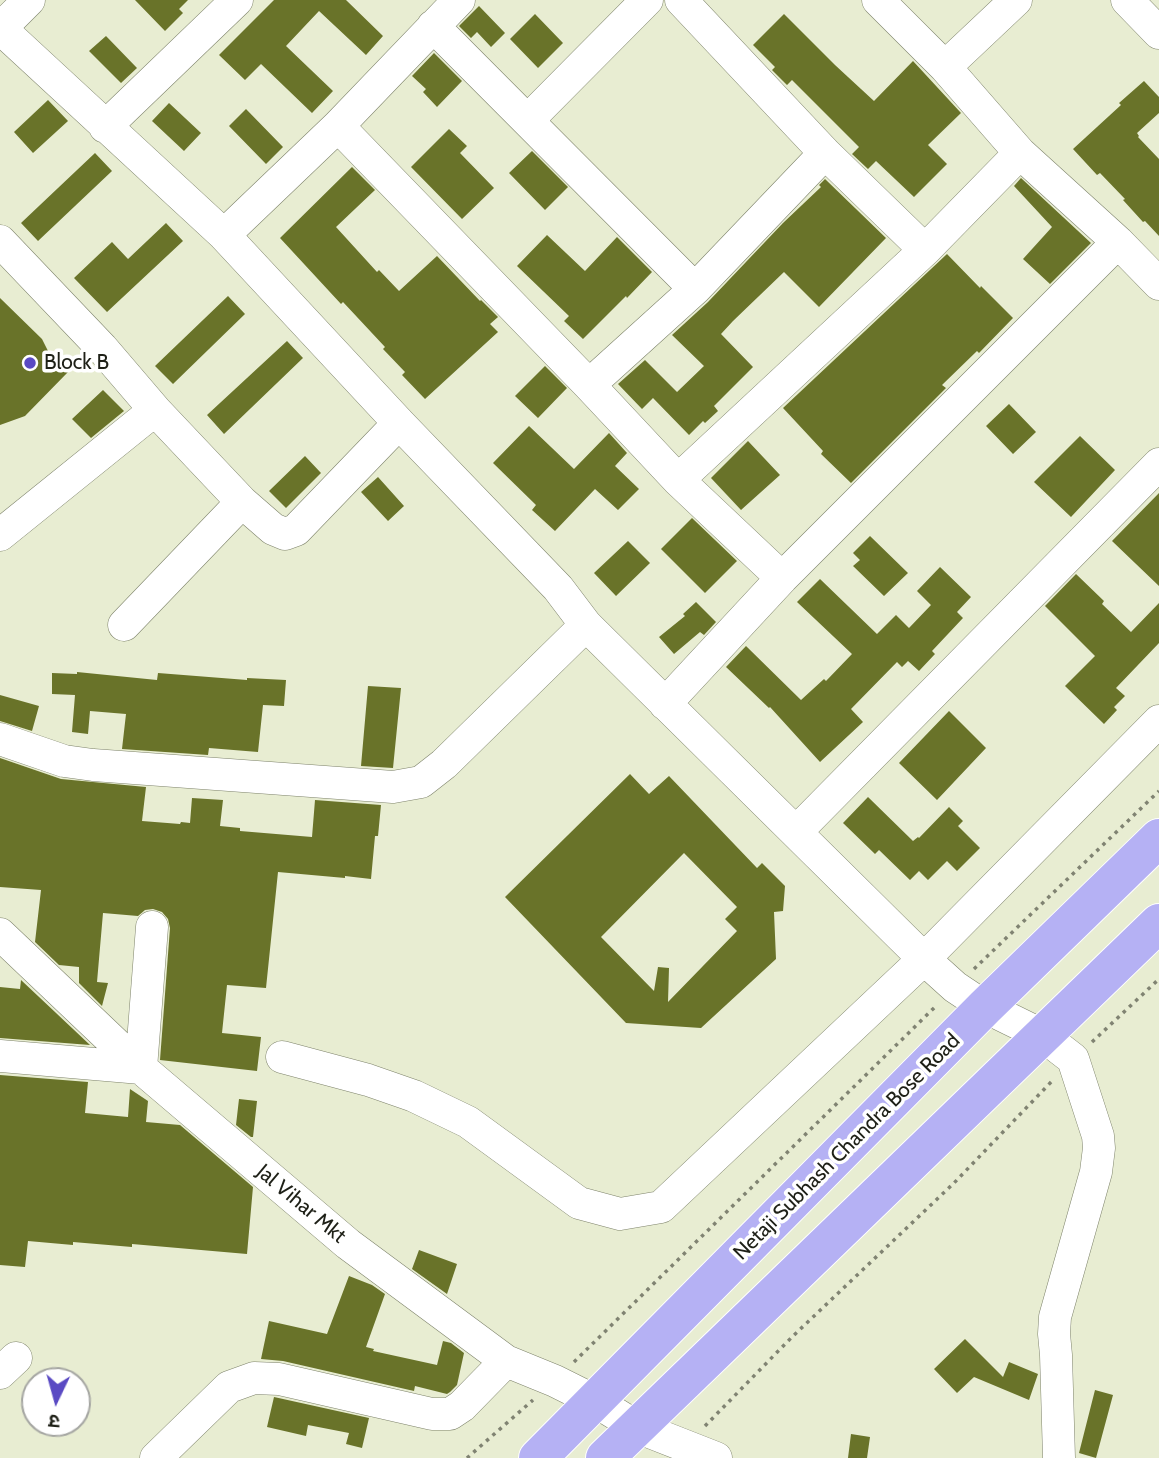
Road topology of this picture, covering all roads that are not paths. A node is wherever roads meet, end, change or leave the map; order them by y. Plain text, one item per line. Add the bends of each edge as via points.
1 (29, 0) edge
2 (237, 0) edge
3 (459, 0) edge
4 (647, 0) edge
5 (681, 0) edge
6 (878, 0) edge
7 (1016, 0) edge
8 (1127, 0) edge
9 (433, 26) junction
10 (0, 29) edge
11 (1159, 33) edge
12 (945, 68) junction
13 (527, 120) junction
14 (338, 126) junction
15 (105, 127) junction
16 (825, 153) junction
17 (1020, 153) junction
18 (224, 235) junction
19 (0, 241) edge
20 (1118, 242) junction
21 (925, 250) junction
22 (1159, 284) edge
23 (695, 289) junction
24 (589, 385) junction
25 (155, 410) junction
26 (399, 423) junction
27 (1159, 464) edge
28 (678, 480) junction
29 (242, 502) junction
30 (0, 535) edge
31 (782, 578) junction
32 (124, 625) dead end
33 (586, 625) junction
34 (665, 704) junction
35 (1159, 721) edge
36 (0, 739) edge
37 (796, 832) junction
38 (1159, 838) edge
39 (152, 927) dead end
40 (0, 934) edge
41 (1154, 935) edge
42 (924, 959) junction
43 (970, 997) junction
44 (1042, 1035) junction
45 (0, 1056) edge
46 (282, 1057) dead end
47 (141, 1068) junction
48 (0, 1357) edge
49 (506, 1361) junction
50 (0, 1373) edge
51 (594, 1401) junction
52 (637, 1427) junction
53 (156, 1458) edge
54 (537, 1458) edge
55 (605, 1458) edge
56 (716, 1458) edge
57 (1059, 1458) edge

1 - 10 street
2 - 15 street
3 - 9 street
4 - 13 street
5 - 16 street
6 - 12 street
7 - 12 street
8 - 11 street
9 - 13 street
9 - 14 street
10 - 15 street
12 - 17 street
13 - 23 street
14 - 18 street
14 - 24 street
15 - 18 street
16 - 21 street
16 - 23 street
17 - 20 street
17 - 21 street
18 - 26 street
19 - 25 street
20 - 22 street
20 - 31 street
21 - 28 street
23 - 24 street
24 - 28 street
25 - 29 street
25 - 30 street
26 - 29 street via 296,530 285,534 273,529
26 - 33 street via 558,588
27 - 37 street
28 - 31 street
29 - 32 street
31 - 34 street
33 - 34 street
33 - 36 street via 421,782 393,787 93,765 64,761
34 - 37 street
35 - 42 street
37 - 42 street
38 - 43 main road, Netaji Subhash Chandra Bose Road
39 - 47 street
40 - 47 street, Jal Vihar Mkt
41 - 44 main road
42 - 43 street
42 - 46 street via 661,1207 620,1214 579,1203 468,1122 414,1096
43 - 44 street
43 - 51 main road, Netaji Subhash Chandra Bose Road
44 - 52 main road
44 - 57 street via 1073,1059 1099,1148 1055,1317
45 - 47 street
47 - 49 street, Jal Vihar Mkt via 348,1244
48 - 50 street via 16,1358
49 - 51 street, Jal Vihar Mkt
49 - 53 street via 450,1414 432,1414 279,1378 254,1378 229,1387
51 - 52 street, Jal Vihar Mkt
51 - 54 main road, Netaji Subhash Chandra Bose Road
52 - 55 main road
52 - 56 street, Jal Vihar Mkt

